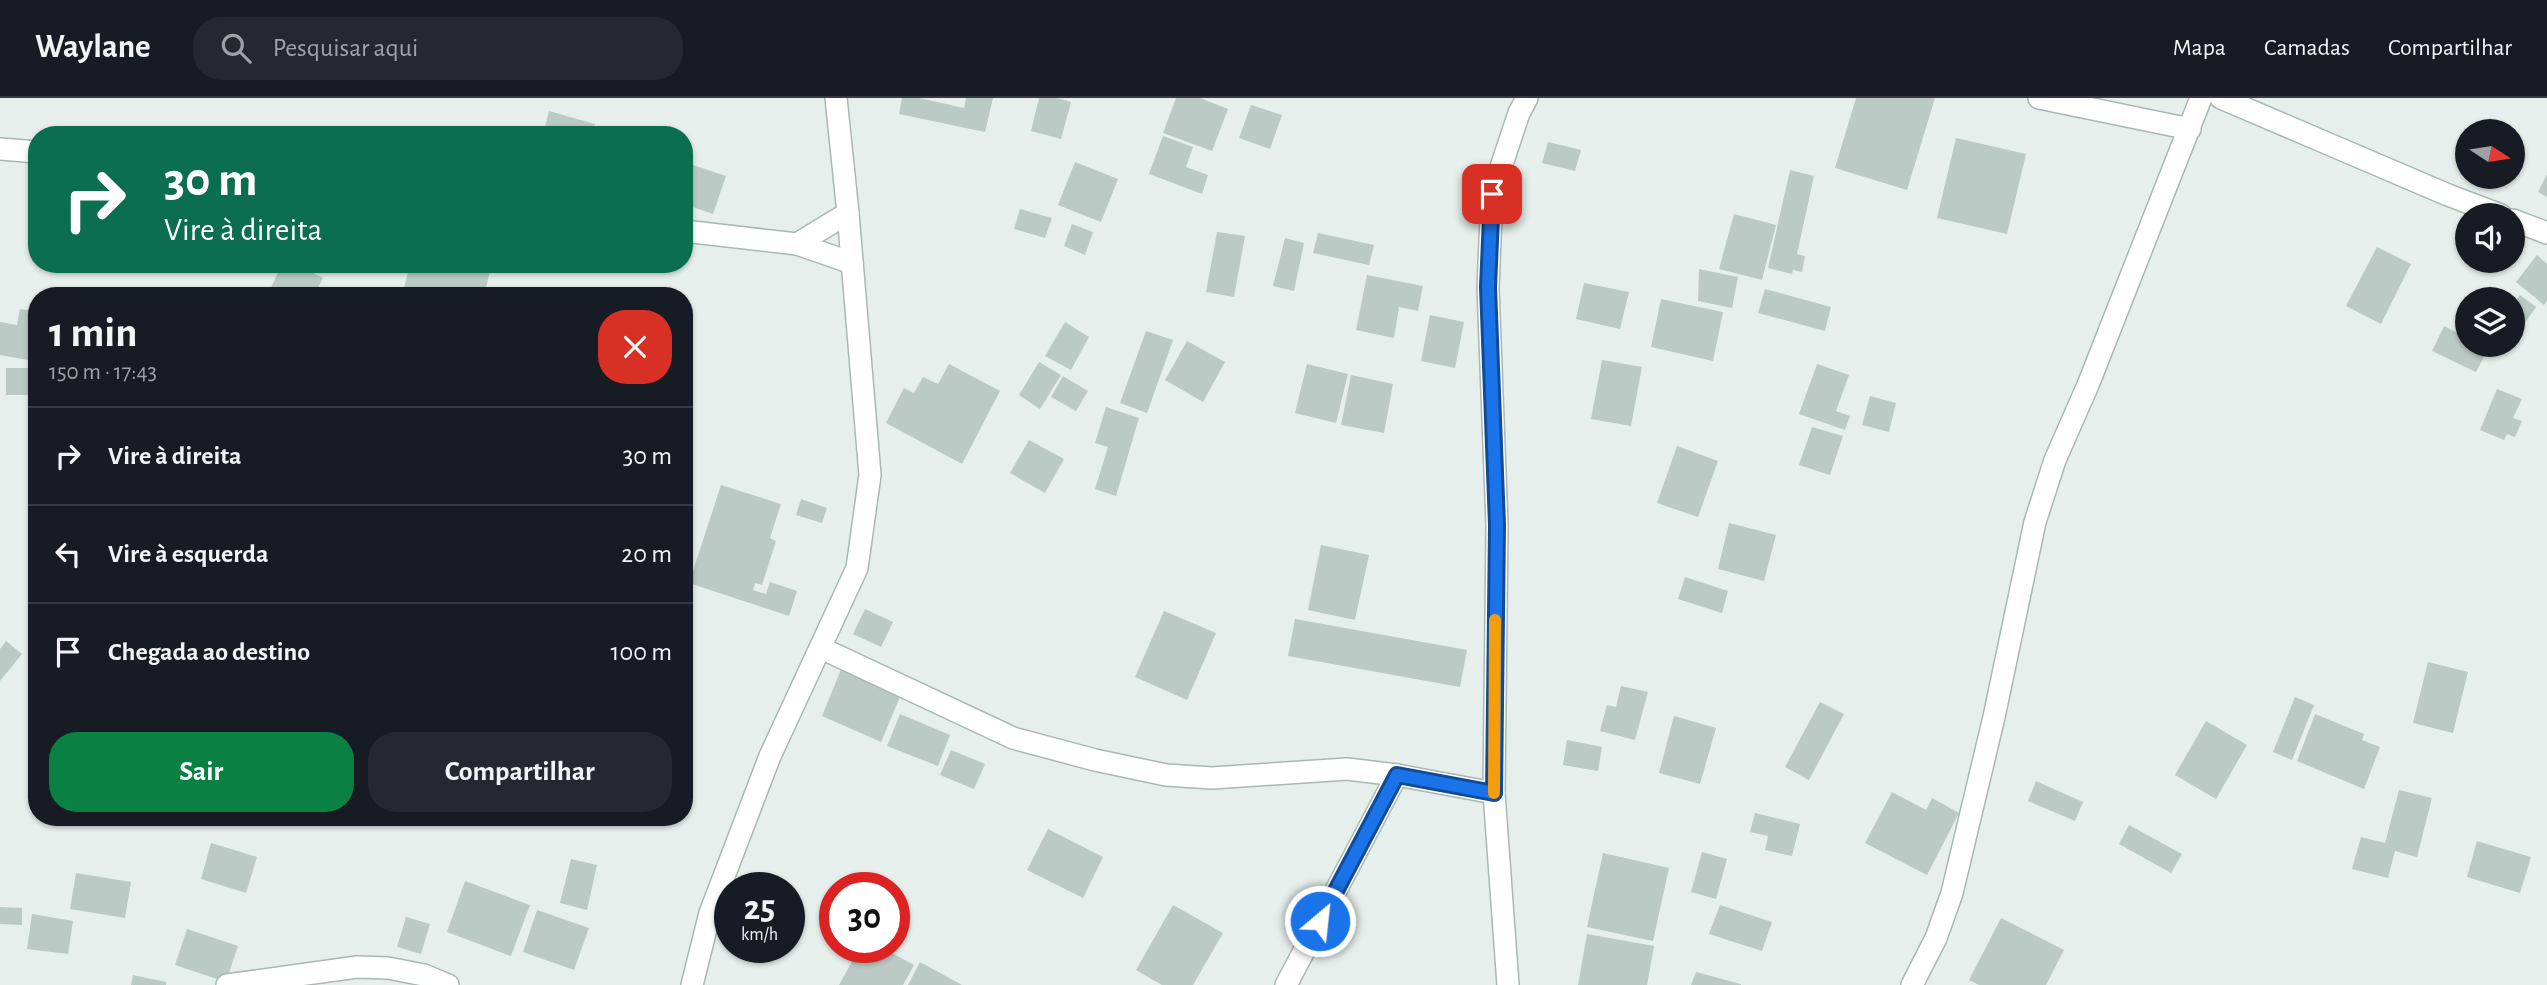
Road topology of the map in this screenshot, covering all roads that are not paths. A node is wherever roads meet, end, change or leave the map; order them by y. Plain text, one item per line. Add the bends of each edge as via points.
1 (836, 98) edge
2 (1527, 98) edge
3 (2039, 98) edge
4 (2201, 98) edge
5 (2221, 98) edge
6 (2190, 129) junction
7 (0, 149) edge
8 (28, 151) edge
9 (2469, 203) edge
10 (848, 213) junction
11 (2525, 225) edge
12 (693, 232) edge
13 (2547, 233) edge
14 (797, 244) junction
15 (852, 263) junction
16 (821, 648) junction
17 (1397, 775) junction
18 (1494, 793) junction
19 (227, 985) edge
20 (448, 985) edge
21 (692, 985) edge
22 (1286, 985) edge
23 (1508, 985) edge
24 (1912, 985) edge

1 - 10 street
2 - 18 street via 1492,194 1488,287 1497,525
3 - 6 street
4 - 6 street
5 - 9 street
6 - 24 street via 2054,460 2035,522 1952,893
7 - 8 street
10 - 14 street
10 - 15 street
11 - 13 street
12 - 14 street
14 - 15 street
15 - 16 street via 870,475 857,569
16 - 17 street via 1013,738 1095,760 1166,775 1212,778 1347,769
16 - 21 street via 770,756 710,913
17 - 18 street
17 - 22 street
18 - 23 street
19 - 20 street via 357,967 424,975

